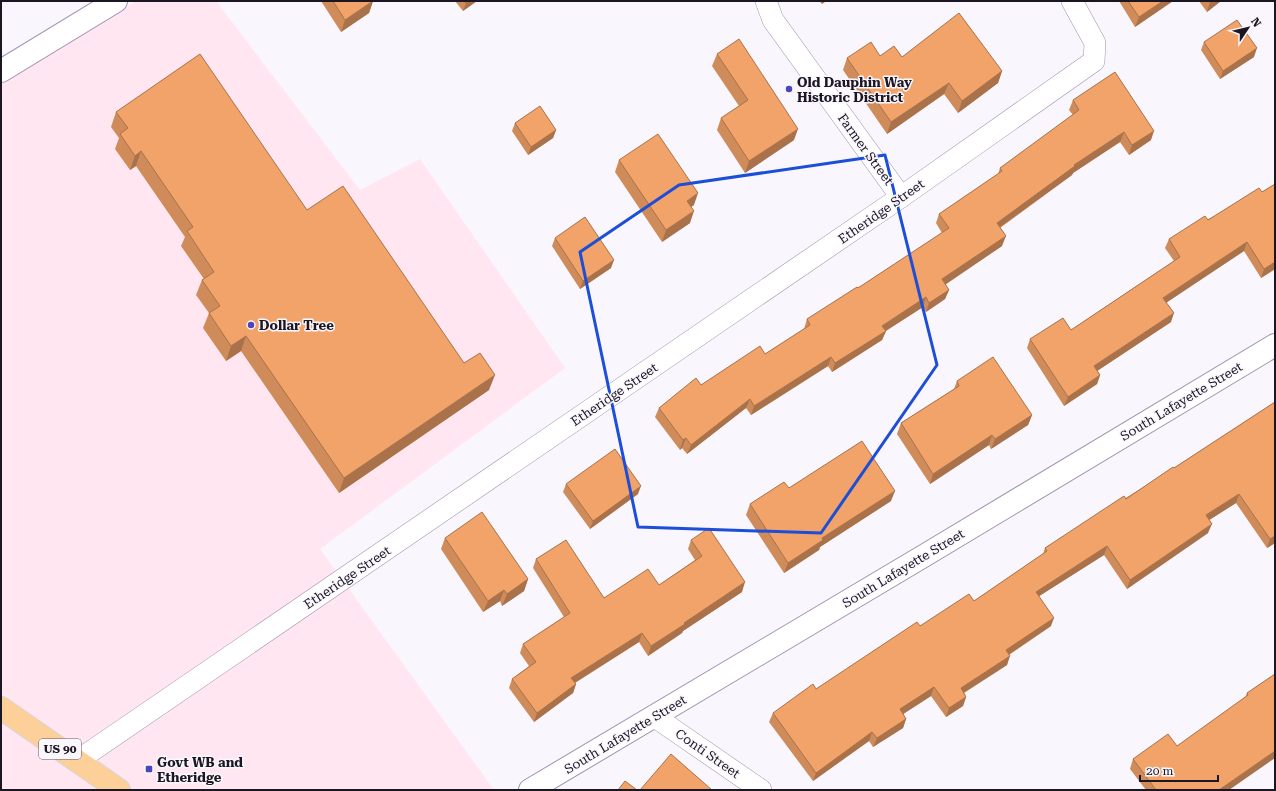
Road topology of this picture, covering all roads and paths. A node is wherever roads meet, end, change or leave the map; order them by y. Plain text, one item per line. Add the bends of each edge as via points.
1 (116, 1) edge
2 (766, 1) edge
3 (1072, 1) edge
4 (1, 71) edge
5 (901, 197) junction
6 (1275, 345) edge
7 (1, 708) edge
8 (655, 717) junction
9 (77, 761) junction
10 (119, 790) edge
11 (530, 790) edge
12 (761, 790) edge

1 - 4 street
2 - 5 street, Farmer Street via 773,20
3 - 5 street, Etheridge Street via 1095,43 1094,61
5 - 9 street, Etheridge Street
6 - 8 street, South Lafayette Street
7 - 9 main road, US 90
8 - 11 street, South Lafayette Street
8 - 12 street, Conti Street
9 - 10 main road, US 90

